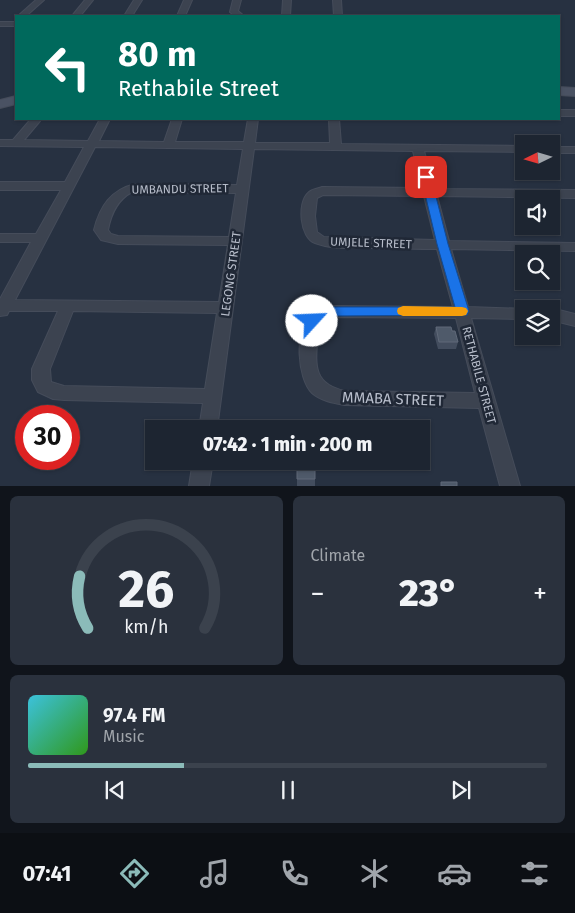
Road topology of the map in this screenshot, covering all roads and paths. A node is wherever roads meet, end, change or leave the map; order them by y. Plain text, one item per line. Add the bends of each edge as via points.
1 (40, 0) edge
2 (89, 0) edge
3 (138, 0) edge
4 (188, 0) edge
5 (237, 0) edge
6 (287, 0) edge
7 (337, 0) edge
8 (23, 15) edge
9 (77, 15) edge
10 (129, 15) edge
11 (181, 15) edge
12 (238, 15) edge
13 (286, 15) edge
14 (338, 15) edge
15 (15, 23) edge
16 (0, 24) edge
17 (560, 91) edge
18 (575, 92) edge
19 (15, 100) edge
20 (0, 104) edge
21 (560, 113) edge
22 (575, 113) edge
23 (104, 120) edge
24 (177, 120) edge
25 (254, 120) edge
26 (334, 120) edge
27 (35, 121) dead end
28 (0, 143) edge
29 (16, 143) junction
30 (91, 144) junction
31 (168, 144) junction
32 (249, 146) junction
33 (336, 146) junction
34 (418, 148) junction
35 (515, 150) edge
36 (560, 150) edge
37 (575, 150) edge
38 (0, 186) edge
39 (68, 186) junction
40 (243, 189) junction
41 (429, 191) junction
42 (575, 194) edge
43 (0, 238) edge
44 (39, 238) junction
45 (235, 241) junction
46 (442, 244) junction
47 (575, 247) edge
48 (68, 306) junction
49 (2, 308) edge
50 (226, 308) junction
51 (462, 311) junction
52 (515, 313) edge
53 (560, 316) edge
54 (575, 320) edge
55 (213, 396) junction
56 (486, 401) junction
57 (209, 420) edge
58 (202, 470) edge
59 (199, 486) edge
60 (510, 486) edge

1 - 8 street
2 - 9 street
3 - 10 street
4 - 11 street
5 - 12 street via 234,12
6 - 13 street
7 - 14 street
15 - 16 street
17 - 18 street
19 - 20 street
21 - 22 street
23 - 30 street
24 - 31 street
25 - 32 street, LEGONG STREET
26 - 33 street
27 - 29 street
28 - 29 street
29 - 30 street
30 - 31 street
30 - 39 street
31 - 32 street
32 - 33 street
32 - 40 street, LEGONG STREET
33 - 34 street
34 - 35 street
34 - 41 street, RETHABILE STREET
36 - 37 street
38 - 39 street
39 - 44 street
40 - 45 street, LEGONG STREET
40 - 45 street, UMBANDU STREET via 126,190 115,197 101,230 106,237 118,240
41 - 42 street, UMJELE STREET
41 - 46 street, RETHABILE STREET
41 - 46 street, UMJELE STREET via 329,190 316,193 310,200 309,231 317,239 334,243
43 - 44 street
44 - 49 street
45 - 50 street, LEGONG STREET
46 - 47 street, UMJELE STREET
46 - 51 street, RETHABILE STREET
48 - 49 street
48 - 50 street
48 - 55 street via 41,369 44,387 64,393
50 - 55 street, LEGONG STREET
51 - 52 street
51 - 56 street, RETHABILE STREET
51 - 56 street, MMABA STREET via 322,313 312,321 310,328 309,373 316,388 334,397
53 - 54 street
55 - 57 street, LEGONG STREET
56 - 60 street, RETHABILE STREET
58 - 59 street

